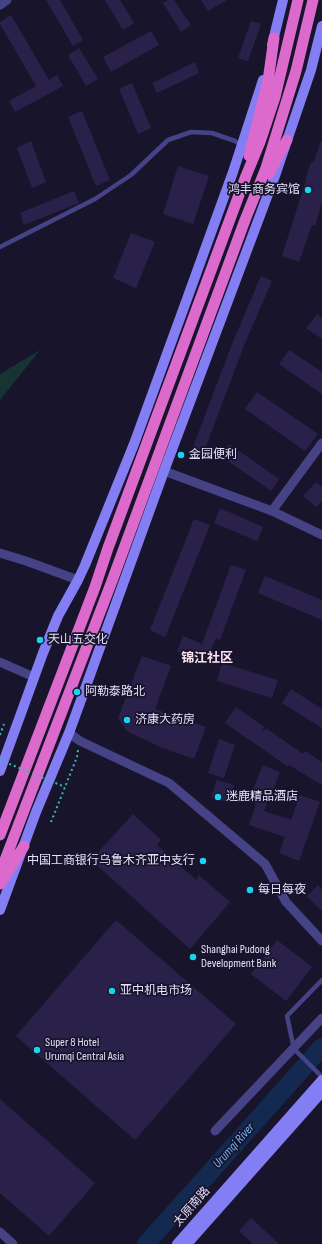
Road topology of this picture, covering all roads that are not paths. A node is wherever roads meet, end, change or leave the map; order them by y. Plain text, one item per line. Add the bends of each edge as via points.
1 (7, 0) edge
2 (283, 0) edge
3 (298, 0) edge
4 (313, 0) edge
5 (0, 5) edge
6 (322, 26) edge
7 (274, 38) joint
8 (287, 140) junction
9 (246, 148) junction
10 (246, 176) junction
11 (245, 220) junction
12 (0, 247) edge
13 (322, 443) edge
14 (164, 471) junction
15 (272, 511) junction
16 (322, 535) edge
17 (0, 554) edge
18 (78, 580) junction
19 (0, 662) edge
20 (34, 677) junction
21 (68, 733) junction
22 (0, 771) edge
23 (0, 835) edge
24 (24, 846) junction
25 (0, 873) edge
26 (0, 884) edge
27 (0, 910) edge
28 (322, 941) edge
29 (322, 980) edge
30 (322, 1018) edge
31 (294, 1049) junction
32 (322, 1079) edge
33 (322, 1092) edge
34 (215, 1132) dead end
35 (0, 1232) edge
36 (13, 1244) edge
37 (177, 1244) edge
38 (187, 1244) edge

1 - 5 street
2 - 7 main road
3 - 10 highway via 275,97
4 - 11 highway via 296,71 266,168
6 - 8 main road via 311,70
7 - 9 highway via 268,81
8 - 11 highway
8 - 14 main road
9 - 10 highway
9 - 12 lane via 212,133 191,132 168,140 131,175 96,199
9 - 18 main road via 134,444
10 - 23 highway
11 - 25 highway via 112,581
13 - 15 street
14 - 15 street
14 - 21 main road
15 - 16 street
17 - 18 street
18 - 20 main road via 58,616
19 - 20 street
20 - 22 main road
21 - 24 main road
21 - 28 street via 169,783 265,864 286,902
24 - 26 highway
24 - 27 main road
29 - 31 lane via 287,1016
30 - 31 street
31 - 32 lane
31 - 34 street
32 - 37 main road, 太原南路
33 - 38 main road
35 - 36 street

